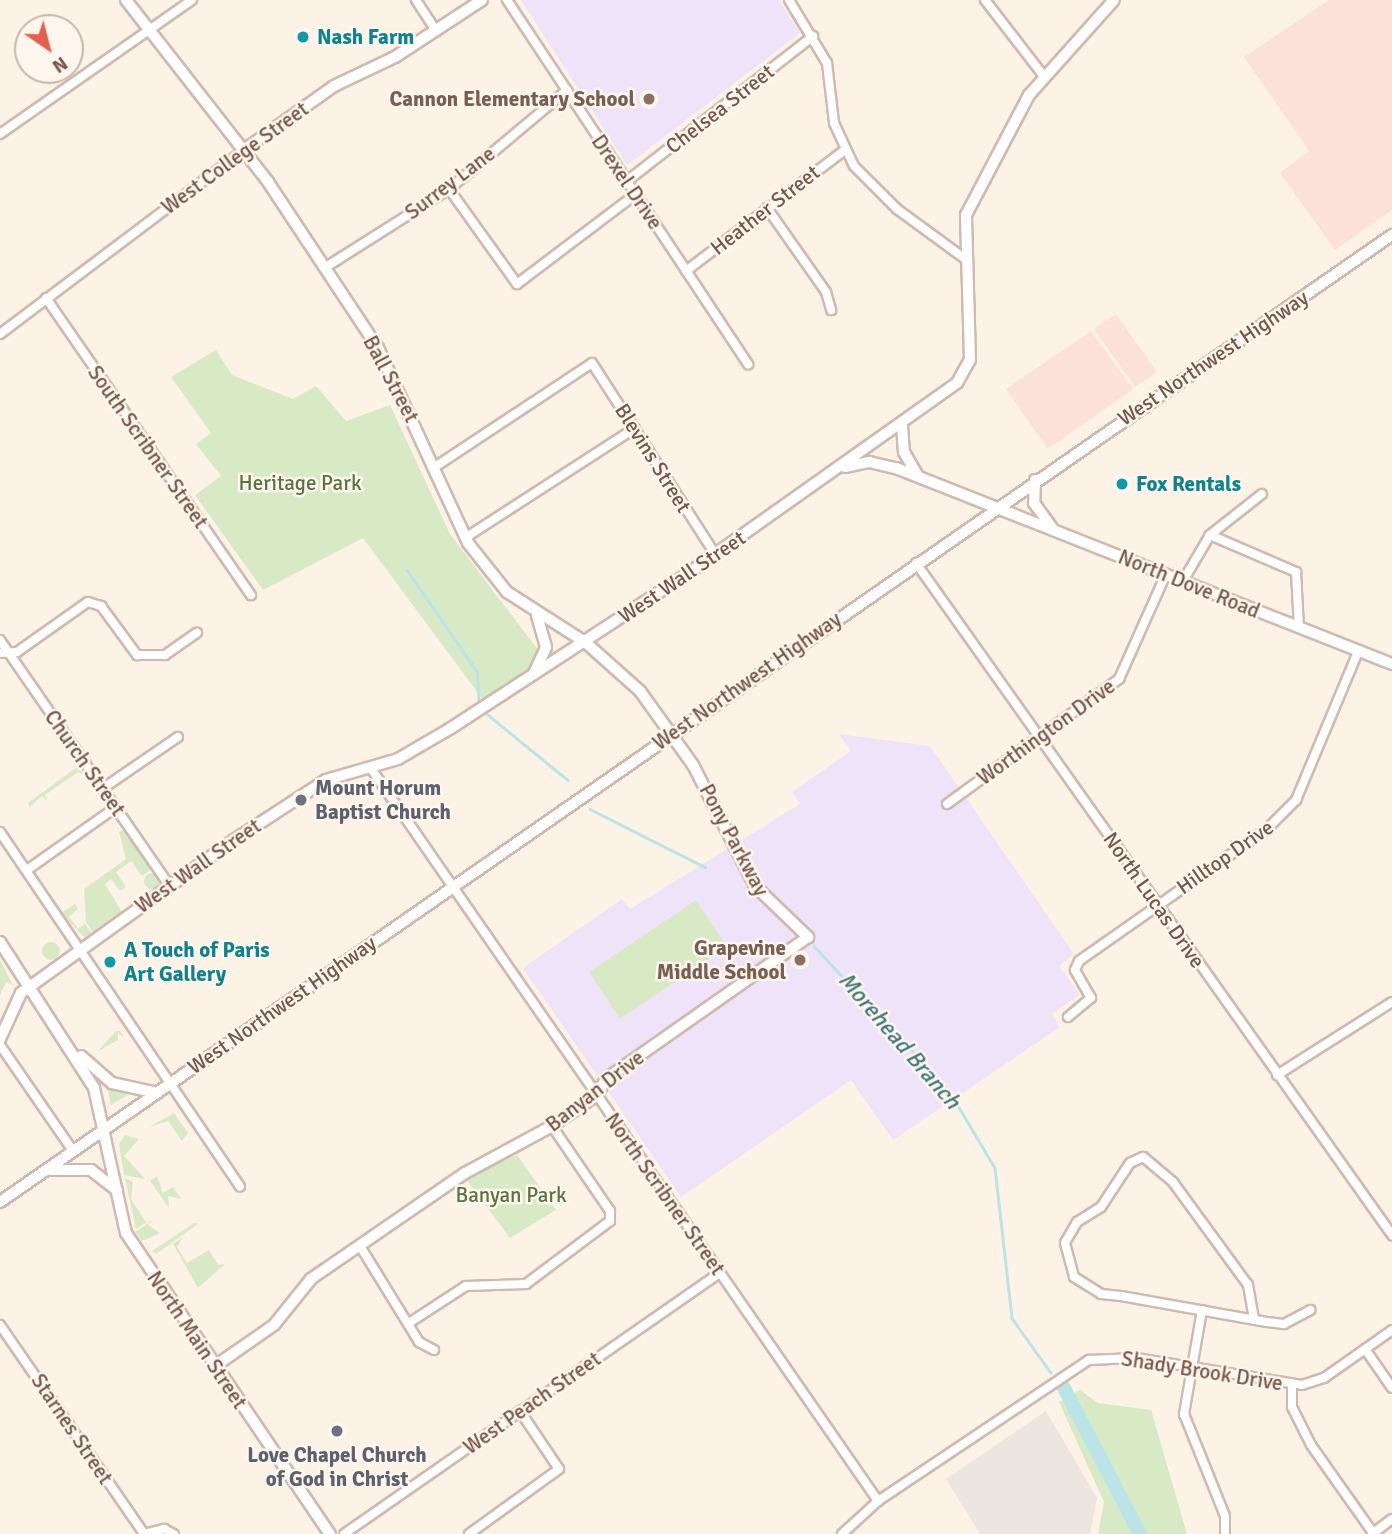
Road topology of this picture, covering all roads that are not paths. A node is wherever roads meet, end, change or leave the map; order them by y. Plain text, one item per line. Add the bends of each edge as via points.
1 (126, 0) edge
2 (192, 0) edge
3 (416, 0) edge
4 (482, 0) edge
5 (507, 0) edge
6 (789, 0) edge
7 (985, 0) edge
8 (1114, 0) edge
9 (436, 31) junction
10 (149, 33) junction
11 (813, 36) junction
12 (1043, 75) junction
13 (567, 90) junction
14 (0, 134) edge
15 (244, 150) junction
16 (845, 150) junction
17 (626, 181) junction
18 (449, 189) junction
19 (636, 194) junction
20 (767, 208) junction
21 (1392, 235) edge
22 (968, 261) junction
23 (326, 267) junction
24 (686, 271) junction
25 (46, 298) junction
26 (831, 310) dead end
27 (0, 334) edge
28 (748, 364) dead end
29 (902, 425) junction
30 (635, 429) junction
31 (435, 467) junction
32 (836, 470) junction
33 (920, 478) junction
34 (1035, 480) junction
35 (1262, 494) dead end
36 (990, 507) junction
37 (1055, 531) junction
38 (1210, 534) junction
39 (465, 538) junction
40 (715, 554) junction
41 (916, 563) junction
42 (1166, 574) junction
43 (1184, 581) junction
44 (251, 595) dead end
45 (537, 615) junction
46 (1299, 628) junction
47 (197, 633) dead end
48 (0, 640) edge
49 (585, 642) junction
50 (1359, 652) junction
51 (4, 653) edge
52 (1392, 664) edge
53 (533, 675) junction
54 (672, 733) junction
55 (178, 737) dead end
56 (1040, 740) junction
57 (370, 767) junction
58 (102, 789) junction
59 (947, 804) dead end
60 (115, 808) junction
61 (0, 832) edge
62 (27, 870) junction
63 (453, 885) junction
64 (170, 886) junction
65 (1158, 904) junction
66 (808, 937) joint
67 (0, 942) edge
68 (81, 949) junction
69 (31, 986) junction
70 (1392, 1002) edge
71 (1068, 1017) dead end
72 (0, 1039) edge
73 (0, 1045) edge
74 (76, 1052) junction
75 (1277, 1075) junction
76 (170, 1084) junction
77 (157, 1093) junction
78 (597, 1095) junction
79 (552, 1126) junction
80 (104, 1129) junction
81 (73, 1152) junction
82 (47, 1171) junction
83 (240, 1186) dead end
84 (117, 1190) junction
85 (0, 1202) edge
86 (1392, 1236) edge
87 (359, 1246) junction
88 (720, 1273) junction
89 (1202, 1310) junction
90 (1310, 1310) dead end
91 (1254, 1319) junction
92 (410, 1323) junction
93 (0, 1325) edge
94 (1392, 1330) edge
95 (1365, 1349) junction
96 (434, 1350) dead end
97 (215, 1366) junction
98 (1191, 1369) junction
99 (1292, 1386) junction
100 (1392, 1388) edge
101 (520, 1411) junction
102 (878, 1501) junction
103 (1392, 1520) edge
104 (1373, 1533) edge
105 (144, 1534) edge
106 (174, 1534) edge
107 (330, 1534) edge
108 (344, 1534) edge
109 (469, 1534) edge
110 (842, 1534) edge
111 (1226, 1534) edge

1 - 10 main road, Ball Street
2 - 10 street
3 - 9 street
4 - 9 main road, West College Street
5 - 13 street, Drexel Drive
6 - 11 street
7 - 12 street
8 - 12 main road, West Wall Street
9 - 15 main road, West College Street via 334,86
10 - 14 street
10 - 15 main road, Ball Street
11 - 16 street via 827,63
11 - 17 street, Chelsea Street
12 - 22 main road, West Wall Street via 966,215
13 - 17 street, Drexel Drive
13 - 18 street, Surrey Lane
15 - 23 main road, Ball Street
15 - 25 street, West College Street
16 - 20 street, Heather Street
16 - 22 street via 897,209
17 - 19 street, Drexel Drive
18 - 19 street via 517,284
18 - 23 street, Surrey Lane
19 - 24 street, Drexel Drive
20 - 24 street, Heather Street
20 - 26 street via 826,292
21 - 34 main road, West Northwest Highway
22 - 29 main road, West Wall Street via 971,360 957,383
23 - 31 main road, Ball Street via 396,381
24 - 28 street, Drexel Drive
25 - 27 street, West College Street
25 - 44 street, South Scribner Street
29 - 32 main road, West Wall Street
29 - 33 main road via 904,452
30 - 31 street, Blevins Street via 592,363
30 - 39 street
30 - 40 street, Blevins Street
31 - 39 main road, Ball Street
32 - 33 main road, North Dove Road via 869,463
32 - 40 main road, West Wall Street
33 - 36 main road, North Dove Road
34 - 36 main road, West Northwest Highway
34 - 37 main road via 1034,503
35 - 38 street
36 - 37 main road, North Dove Road
36 - 41 main road, West Northwest Highway
37 - 42 main road, North Dove Road
38 - 43 street
38 - 46 street via 1296,572
39 - 45 main road, Ball Street via 507,592
40 - 49 main road, West Wall Street
41 - 54 main road, West Northwest Highway
41 - 56 street, North Lucas Drive
42 - 43 main road, North Dove Road
42 - 56 street, Worthington Drive via 1119,679
43 - 46 main road, North Dove Road
45 - 49 main road, Ball Street
45 - 53 main road via 546,647
46 - 50 main road, North Dove Road
47 - 51 street via 165,654 137,655 101,606 88,602
48 - 51 street, Church Street
49 - 53 main road, West Wall Street
49 - 54 main road, Ball Street via 640,691
50 - 52 main road, North Dove Road
50 - 65 street, Hilltop Drive via 1296,800 1268,828
51 - 58 street, Church Street
53 - 57 main road, West Wall Street via 416,749
54 - 63 main road, West Northwest Highway
54 - 66 main road, Pony Parkway via 755,886
55 - 58 street
56 - 59 street, Worthington Drive
56 - 65 street, North Lucas Drive
57 - 63 street
57 - 64 main road, West Wall Street via 306,791
58 - 60 street, Church Street
60 - 62 street
60 - 64 street, Church Street
61 - 62 street
62 - 68 street
63 - 76 main road, West Northwest Highway
63 - 78 street, North Scribner Street
64 - 68 main road, West Wall Street
65 - 71 street, Hilltop Drive via 1079,961 1075,970 1091,998
65 - 75 street, North Lucas Drive
66 - 78 main road, Banyan Drive via 606,1079
67 - 69 main road
68 - 69 main road, West Wall Street
68 - 76 street
69 - 72 main road, West Wall Street via 21,993
69 - 74 main road
70 - 75 street
73 - 81 street
74 - 77 main road via 111,1083
74 - 80 main road, North Main Street via 94,1088
75 - 86 street, North Lucas Drive
76 - 77 main road, West Northwest Highway
76 - 83 street
77 - 80 main road, West Northwest Highway
78 - 79 main road, Banyan Drive
78 - 88 street, North Scribner Street
79 - 87 main road, Banyan Drive via 465,1173
79 - 92 street via 610,1211 610,1221 526,1284 466,1286
80 - 81 main road, West Northwest Highway
80 - 84 main road, North Main Street
81 - 82 main road, West Northwest Highway
82 - 84 main road via 91,1170
82 - 85 main road, West Northwest Highway
84 - 97 main road, North Main Street via 126,1233
87 - 92 street
87 - 97 main road, Banyan Drive via 300,1288 274,1325
88 - 101 street, West Peach Street
88 - 102 street, North Scribner Street
89 - 91 street
89 - 91 street via 1101,1294 1074,1277 1065,1253 1070,1234 1111,1196 1138,1156 1173,1182 1233,1265 1253,1297
89 - 98 street
90 - 91 street via 1294,1323
92 - 96 street via 419,1342
93 - 105 street, Starnes Street
94 - 95 street, Shady Brook Drive
95 - 99 street, Shady Brook Drive via 1324,1378
95 - 100 street
97 - 107 main road, North Main Street
98 - 99 street, Shady Brook Drive
98 - 102 street, Shady Brook Drive via 1116,1356 1088,1360
98 - 111 street via 1184,1414 1225,1516
99 - 104 street via 1292,1408 1311,1446
101 - 108 street, West Peach Street
101 - 109 street via 559,1469
102 - 110 street, Shady Brook Drive
103 - 104 street
105 - 106 street via 157,1530

